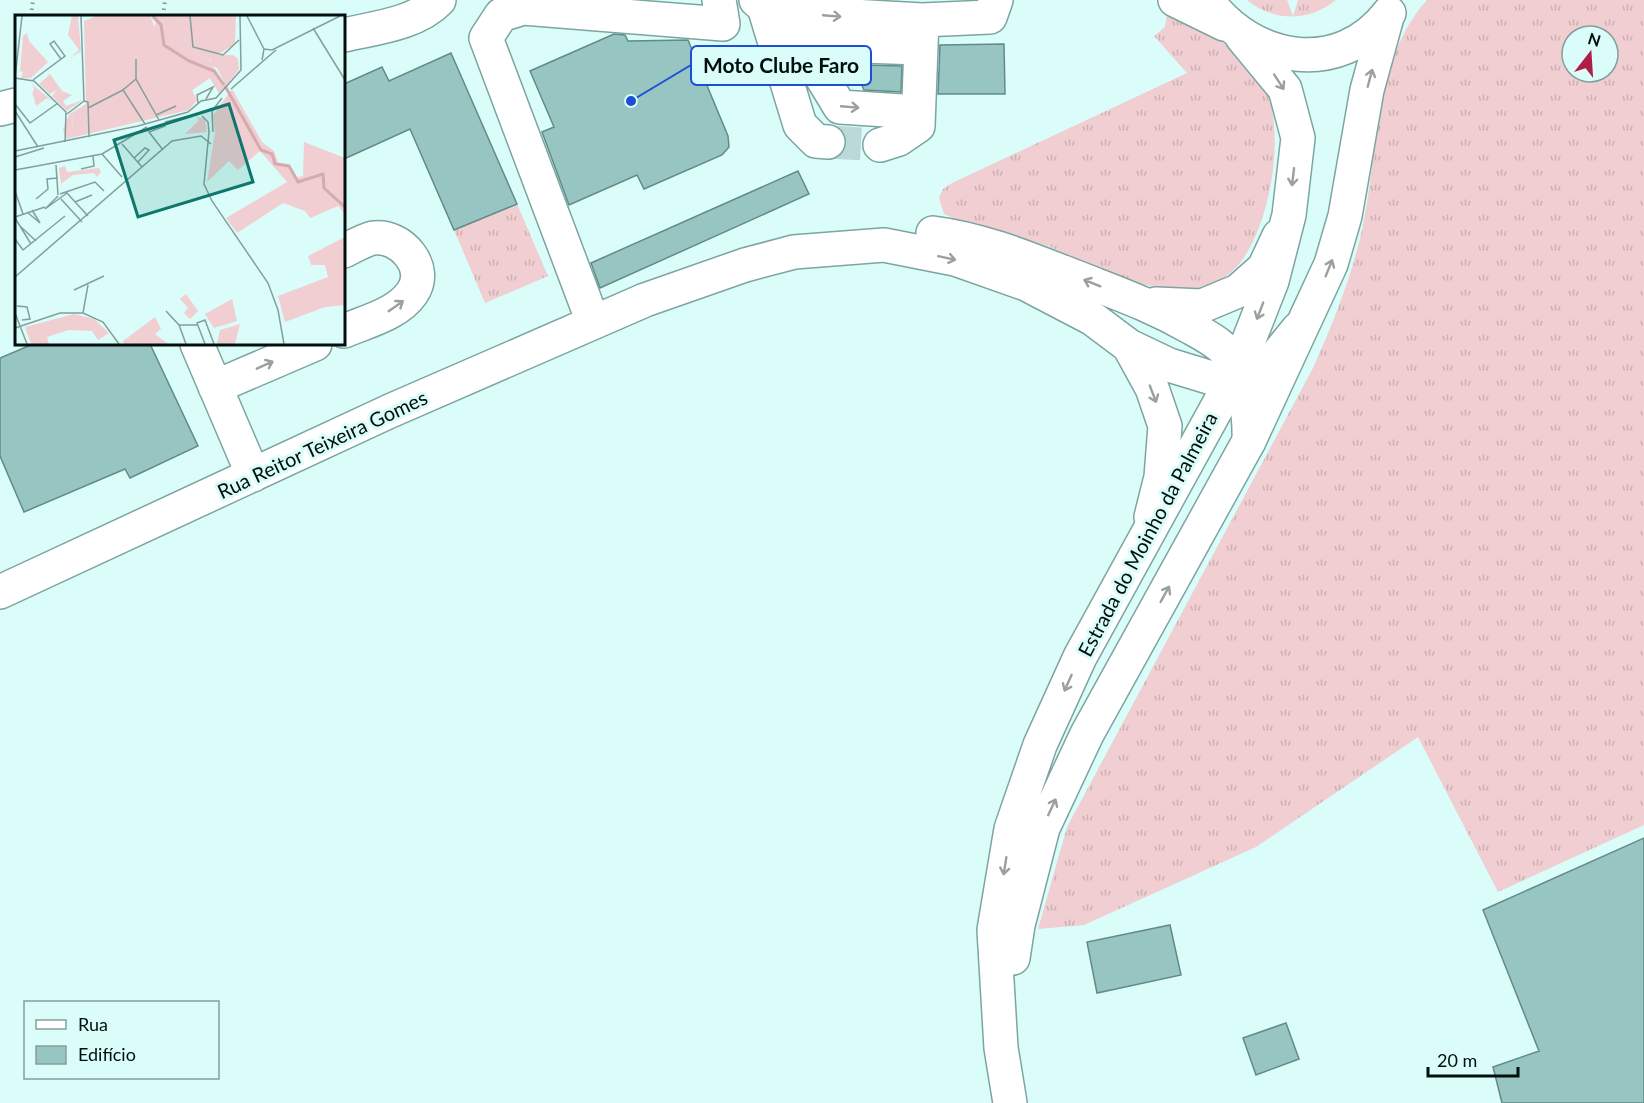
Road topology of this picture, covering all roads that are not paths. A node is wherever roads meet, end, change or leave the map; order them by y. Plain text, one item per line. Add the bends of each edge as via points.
1 (719, 0) edge
2 (996, 0) edge
3 (1175, 0) edge
4 (1207, 0) edge
5 (424, 5) edge
6 (768, 6) edge
7 (1393, 8) edge
8 (1235, 31) junction
9 (922, 34) junction
10 (345, 35) edge
11 (802, 44) junction
12 (919, 100) junction
13 (15, 105) edge
14 (0, 109) edge
15 (828, 142) tunnel mouth
16 (880, 145) tunnel mouth
17 (1289, 215) junction
18 (345, 251) edge
19 (645, 300) junction
20 (1147, 303) junction
21 (592, 322) junction
22 (1304, 322) junction
23 (345, 331) edge
24 (197, 345) edge
25 (313, 345) edge
26 (1129, 346) junction
27 (1236, 373) junction
28 (215, 387) junction
29 (1249, 441) junction
30 (254, 475) junction
31 (1146, 539) junction
32 (0, 592) edge
33 (1001, 1048) junction
34 (1010, 1103) edge

1 - 21 street via 723,24 523,8 501,15 486,38
2 - 9 street via 990,17
3 - 8 street
4 - 8 street, Estrada do Moinho da Palmeira
5 - 10 street via 391,24
6 -> 9 street
6 - 11 street
6 - 15 street via 800,124 816,141
7 - 8 street via 1369,33 1349,45 1318,54 1271,50
22 -> 7 street via 1331,264 1345,216 1367,90
8 -> 17 street, Estrada do Moinho da Palmeira via 1285,89 1298,138
9 - 11 street
9 - 12 street
11 -> 12 street via 826,84
12 - 16 street via 918,126 899,139
13 - 14 street
17 - 20 street via 1264,268 1238,291 1202,306
17 -> 27 street, Estrada do Moinho da Palmeira via 1272,281
23 -> 18 street via 394,309 413,293 418,271 411,254 393,241 374,238
20 -> 19 street via 991,246 943,234 894,228 791,237 754,247
19 - 21 street, Rua Reitor Teixeira Gomes
19 -> 26 street via 794,252 884,245 955,259 1026,284 1093,319
20 - 27 street via 1227,352
21 - 30 street, Rua Reitor Teixeira Gomes
22 - 27 street via 1277,355 1253,370
22 - 29 street, Estrada do Moinho da Palmeira
24 - 28 street
28 -> 25 street
26 - 27 street via 1169,365 1215,379
26 -> 31 street via 1152,388 1165,426 1161,477
27 - 29 street via 1249,421
27 - 31 street, Estrada do Moinho da Palmeira
28 - 30 street
33 -> 29 street, Estrada do Moinho da Palmeira via 1017,925 1043,828 1087,734
30 - 32 street, Rua Reitor Teixeira Gomes
31 -> 33 street, Estrada do Moinho da Palmeira via 1080,657 1040,745 1011,829 994,930
33 - 34 street, Estrada do Moinho da Palmeira

